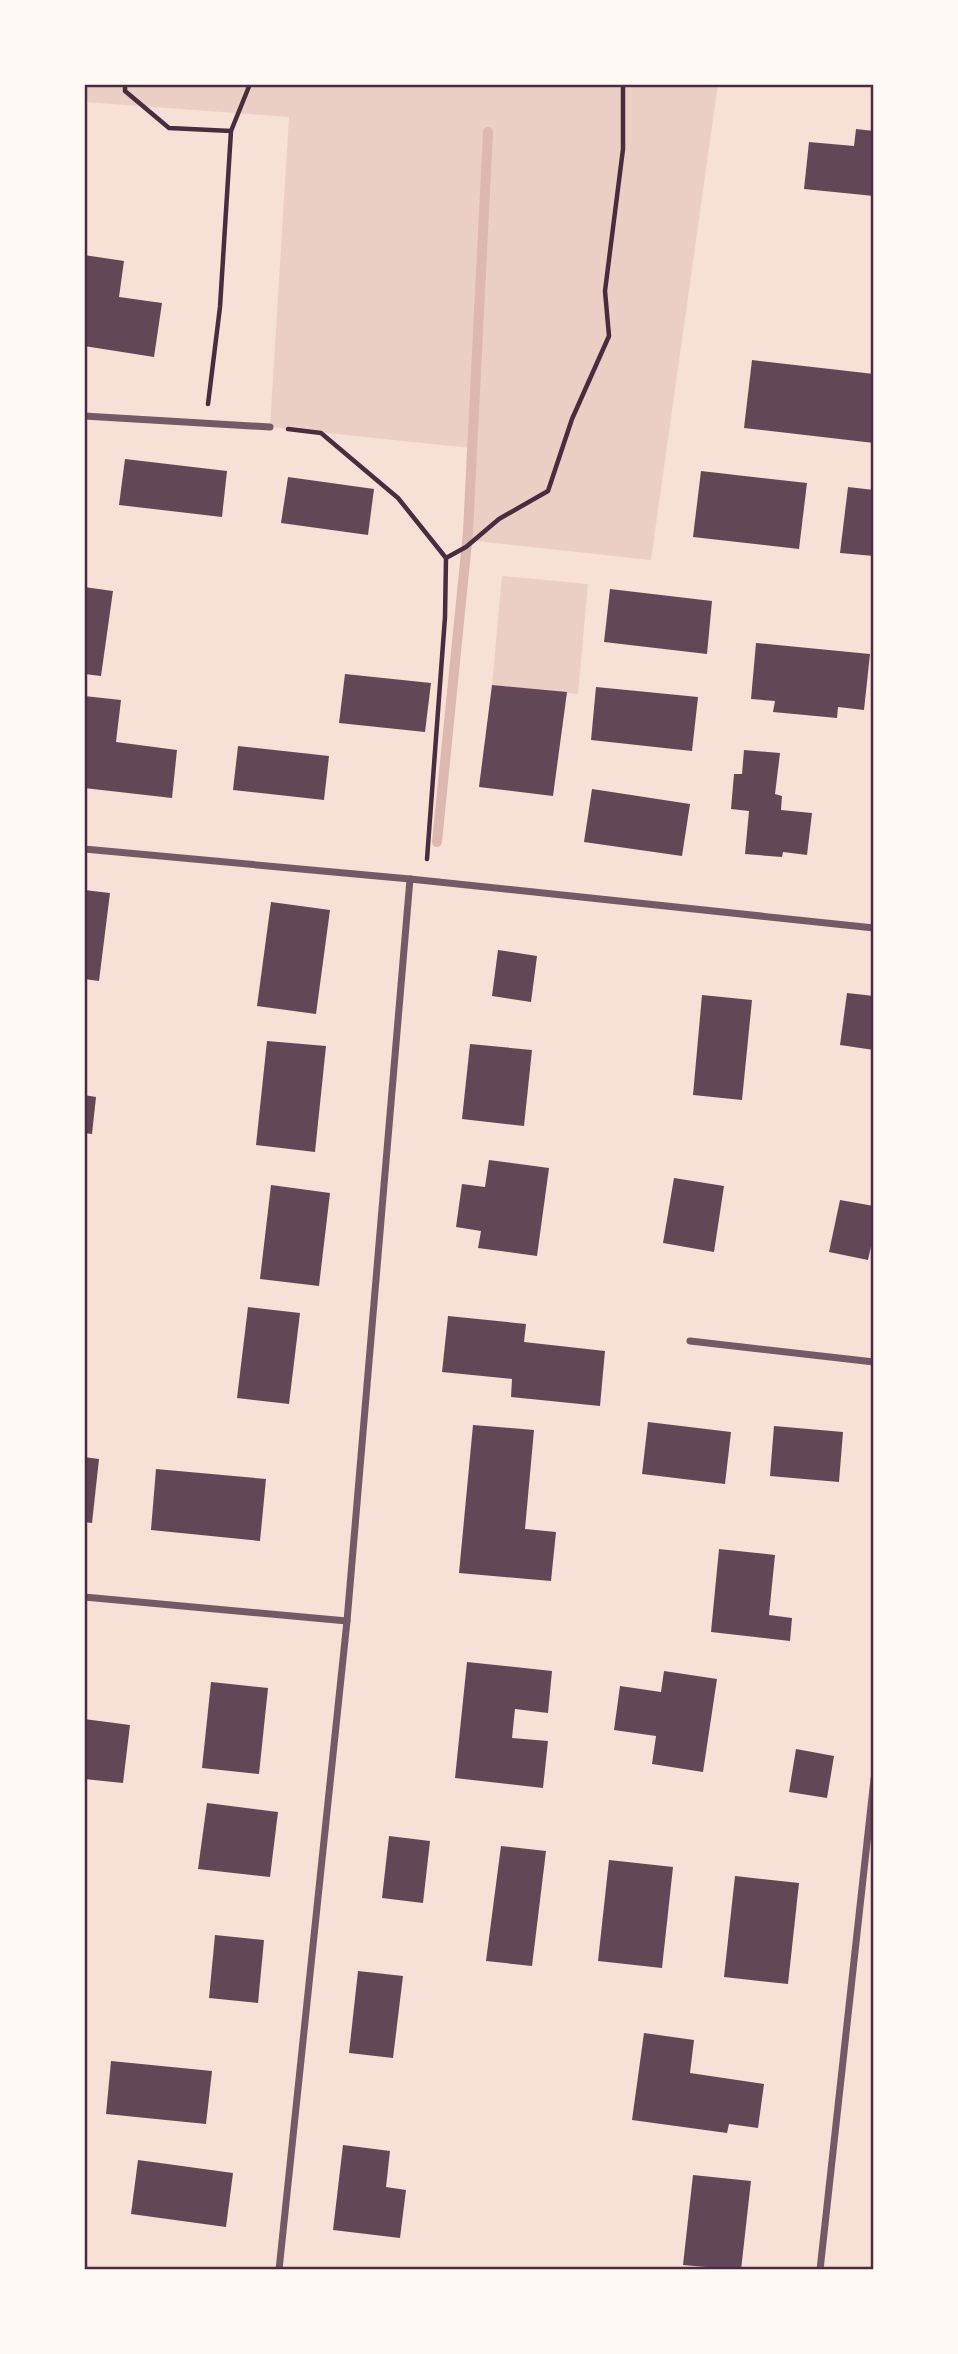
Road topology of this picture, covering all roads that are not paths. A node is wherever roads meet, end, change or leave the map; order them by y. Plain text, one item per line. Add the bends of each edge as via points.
1 (84, 416) edge
2 (270, 427) road end
3 (84, 849) edge
4 (410, 879) junction
5 (874, 928) edge
6 (690, 1341) dead end
7 (874, 1362) edge
8 (84, 1597) edge
9 (347, 1621) junction
10 (874, 1779) edge
11 (279, 2270) edge
12 (820, 2270) edge

1 - 2 street
3 - 4 street
4 - 5 street
4 - 9 street
6 - 7 street
8 - 9 street
9 - 11 street
10 - 12 street

